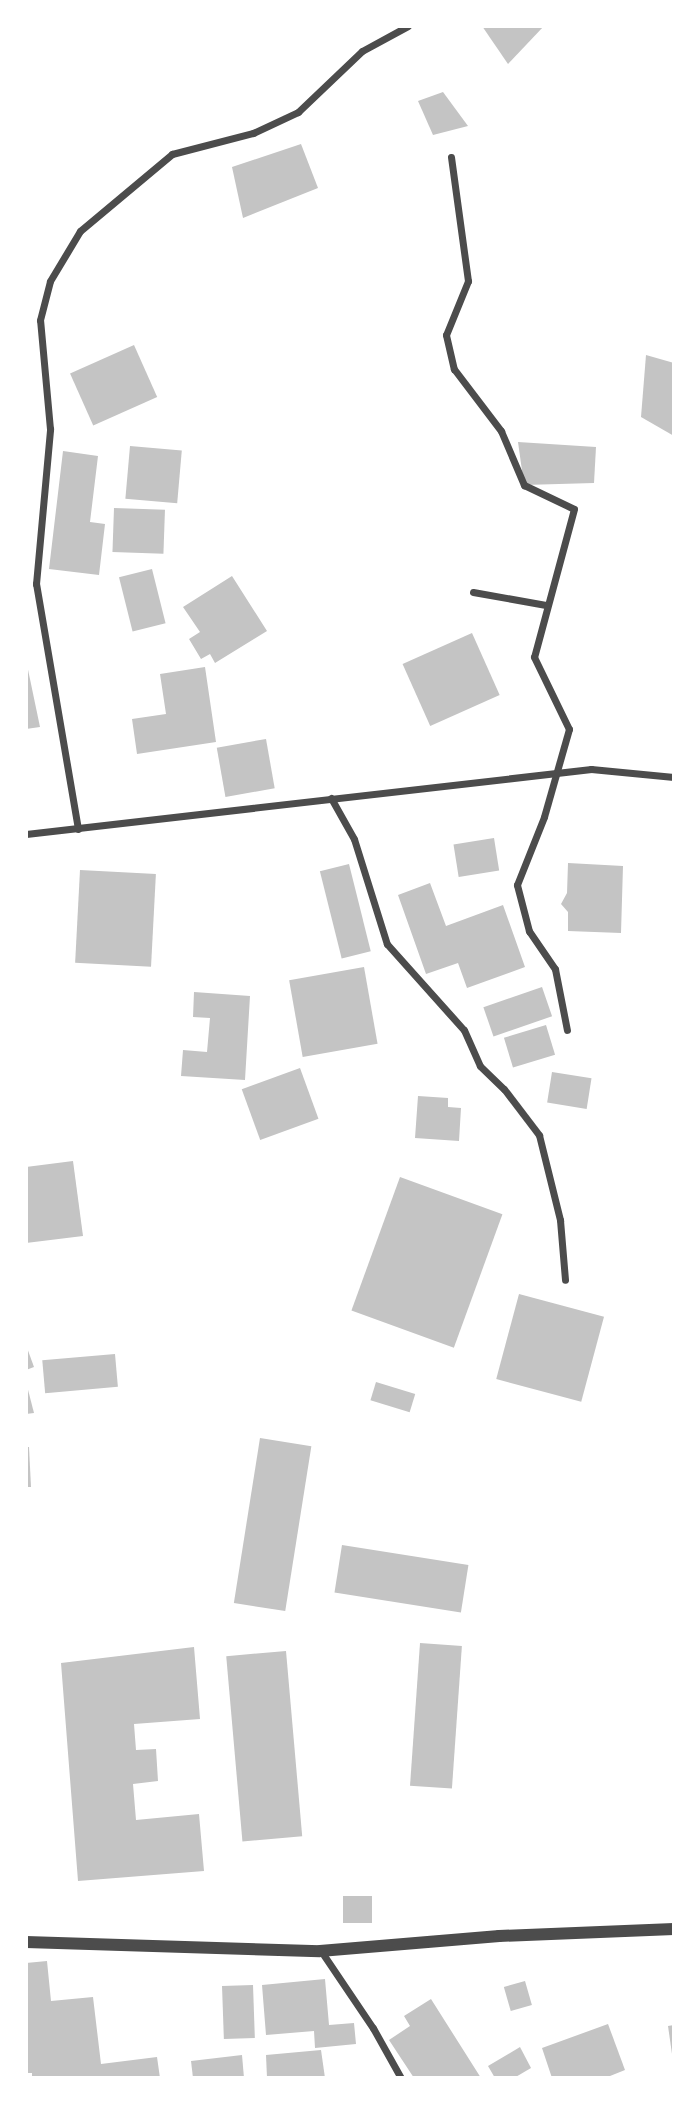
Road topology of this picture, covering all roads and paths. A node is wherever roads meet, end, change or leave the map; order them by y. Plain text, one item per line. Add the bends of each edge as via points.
1 (408, 26) edge
2 (451, 157) dead end
3 (473, 592) dead end
4 (547, 605) junction
5 (556, 773) junction
6 (674, 778) edge
7 (331, 798) junction
8 (78, 829) junction
9 (26, 834) edge
10 (567, 1030) dead end
11 (565, 1280) dead end
12 (674, 1929) edge
13 (26, 1942) edge
14 (320, 1951) junction
15 (401, 2078) edge

1 - 8 street via 362,51 298,112 253,133 172,154 80,232 50,281 40,320 50,429 36,584
2 - 4 street via 468,281 446,335 454,369 501,431 524,485 574,509
3 - 4 street
4 - 5 street via 534,657 569,729
5 - 6 street via 592,769
5 - 7 street
5 - 10 street via 517,885 529,931 555,969
7 - 8 street
7 - 11 street via 354,839 387,944 464,1030 480,1066 539,1135 560,1220
8 - 9 street
12 - 14 street via 499,1936
13 - 14 street
14 - 15 street

